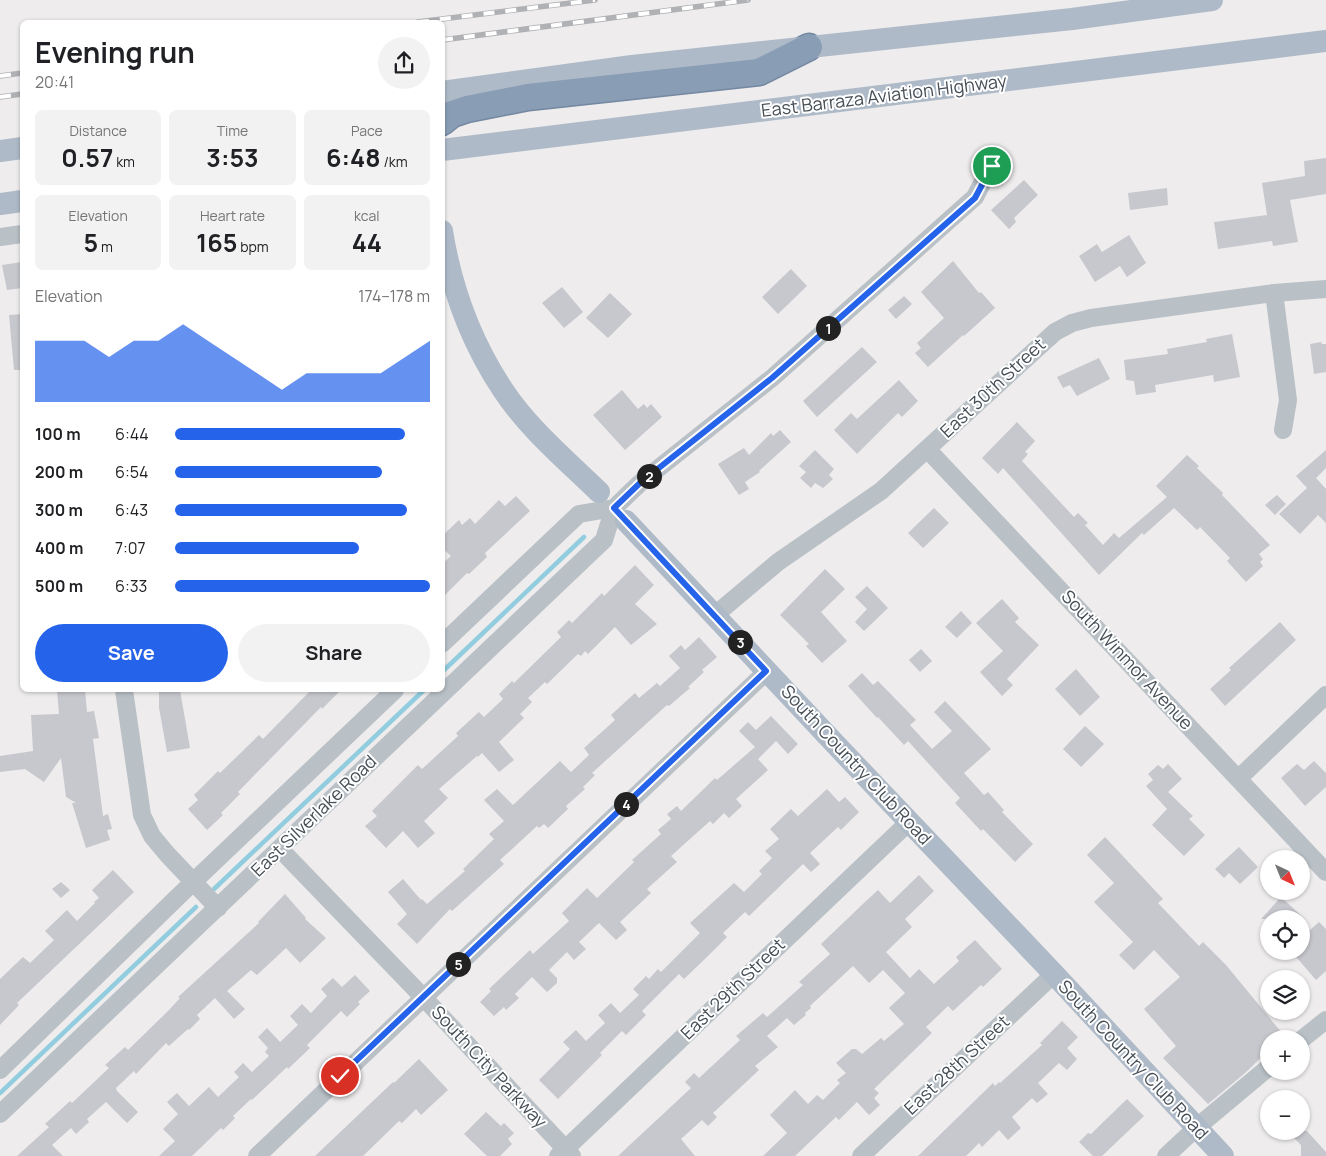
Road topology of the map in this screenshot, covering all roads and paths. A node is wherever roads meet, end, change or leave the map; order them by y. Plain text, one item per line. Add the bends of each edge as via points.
1 (1212, 0) edge
2 (1326, 41) edge
3 (809, 47) junction
4 (445, 92) edge
5 (445, 120) edge
6 (20, 148) edge
7 (445, 150) edge
8 (0, 151) edge
9 (992, 166) dead end
10 (20, 201) edge
11 (0, 204) edge
12 (20, 234) edge
13 (0, 237) edge
14 (445, 250) edge
15 (1326, 289) edge
16 (1274, 293) junction
17 (1283, 430) dead end
18 (927, 449) junction
19 (599, 492) joint
20 (620, 515) junction
21 (715, 615) junction
22 (445, 641) edge
23 (766, 671) junction
24 (124, 692) edge
25 (392, 692) edge
26 (445, 692) edge
27 (445, 692) edge
28 (1326, 695) edge
29 (1239, 778) junction
30 (909, 822) junction
31 (280, 849) junction
32 (1326, 872) edge
33 (193, 882) junction
34 (218, 908) junction
35 (1054, 974) junction
36 (423, 997) junction
37 (1326, 1020) edge
38 (1310, 1033) edge
39 (0, 1070) edge
40 (1260, 1075) edge
41 (0, 1114) edge
42 (1196, 1128) junction
43 (565, 1153) edge
44 (257, 1156) edge
45 (861, 1156) edge
46 (1166, 1156) edge
47 (1223, 1156) edge

1 - 3 main road via 1072,19
2 - 7 main road, East Barraza Aviation Highway
3 - 4 main road via 632,66
3 - 5 highway via 759,72 528,97 452,114
6 - 8 main road
9 - 20 street, East Silverlake Road via 975,198 772,378 640,483
10 - 11 main road
12 - 13 street
14 - 19 main road, South Country Club Road via 457,294 484,358 503,391 541,436
15 - 16 street, East 30th Street
16 - 17 street via 1288,400
16 - 18 street, East 30th Street via 1072,323 1048,337
18 - 21 street, East 30th Street via 881,490 778,562
18 - 29 street, South Winmor Avenue
19 - 20 street, South Country Club Road
20 - 21 main road, South Country Club Road
20 - 22 street via 580,514
20 - 27 street, East Silverlake Road via 604,540
21 - 23 main road, South Country Club Road
23 - 30 main road, South Country Club Road
23 - 36 street
24 - 33 street via 142,815 152,836
25 - 33 street, East Silverlake Road
26 - 31 street, East Silverlake Road
28 - 29 street
29 - 32 street, South Winmor Avenue
30 - 35 main road, South Country Club Road
30 - 43 street, East 29th Street
31 - 34 street, East Silverlake Road
31 - 36 street, South City Parkway
33 - 34 street
33 - 39 street, East Silverlake Road
34 - 41 street, East Silverlake Road
35 - 42 main road, South Country Club Road
35 - 45 street, East 28th Street
36 - 43 street, South City Parkway
36 - 44 street
37 - 38 street
40 - 42 street
42 - 46 street
42 - 47 main road, South Country Club Road

